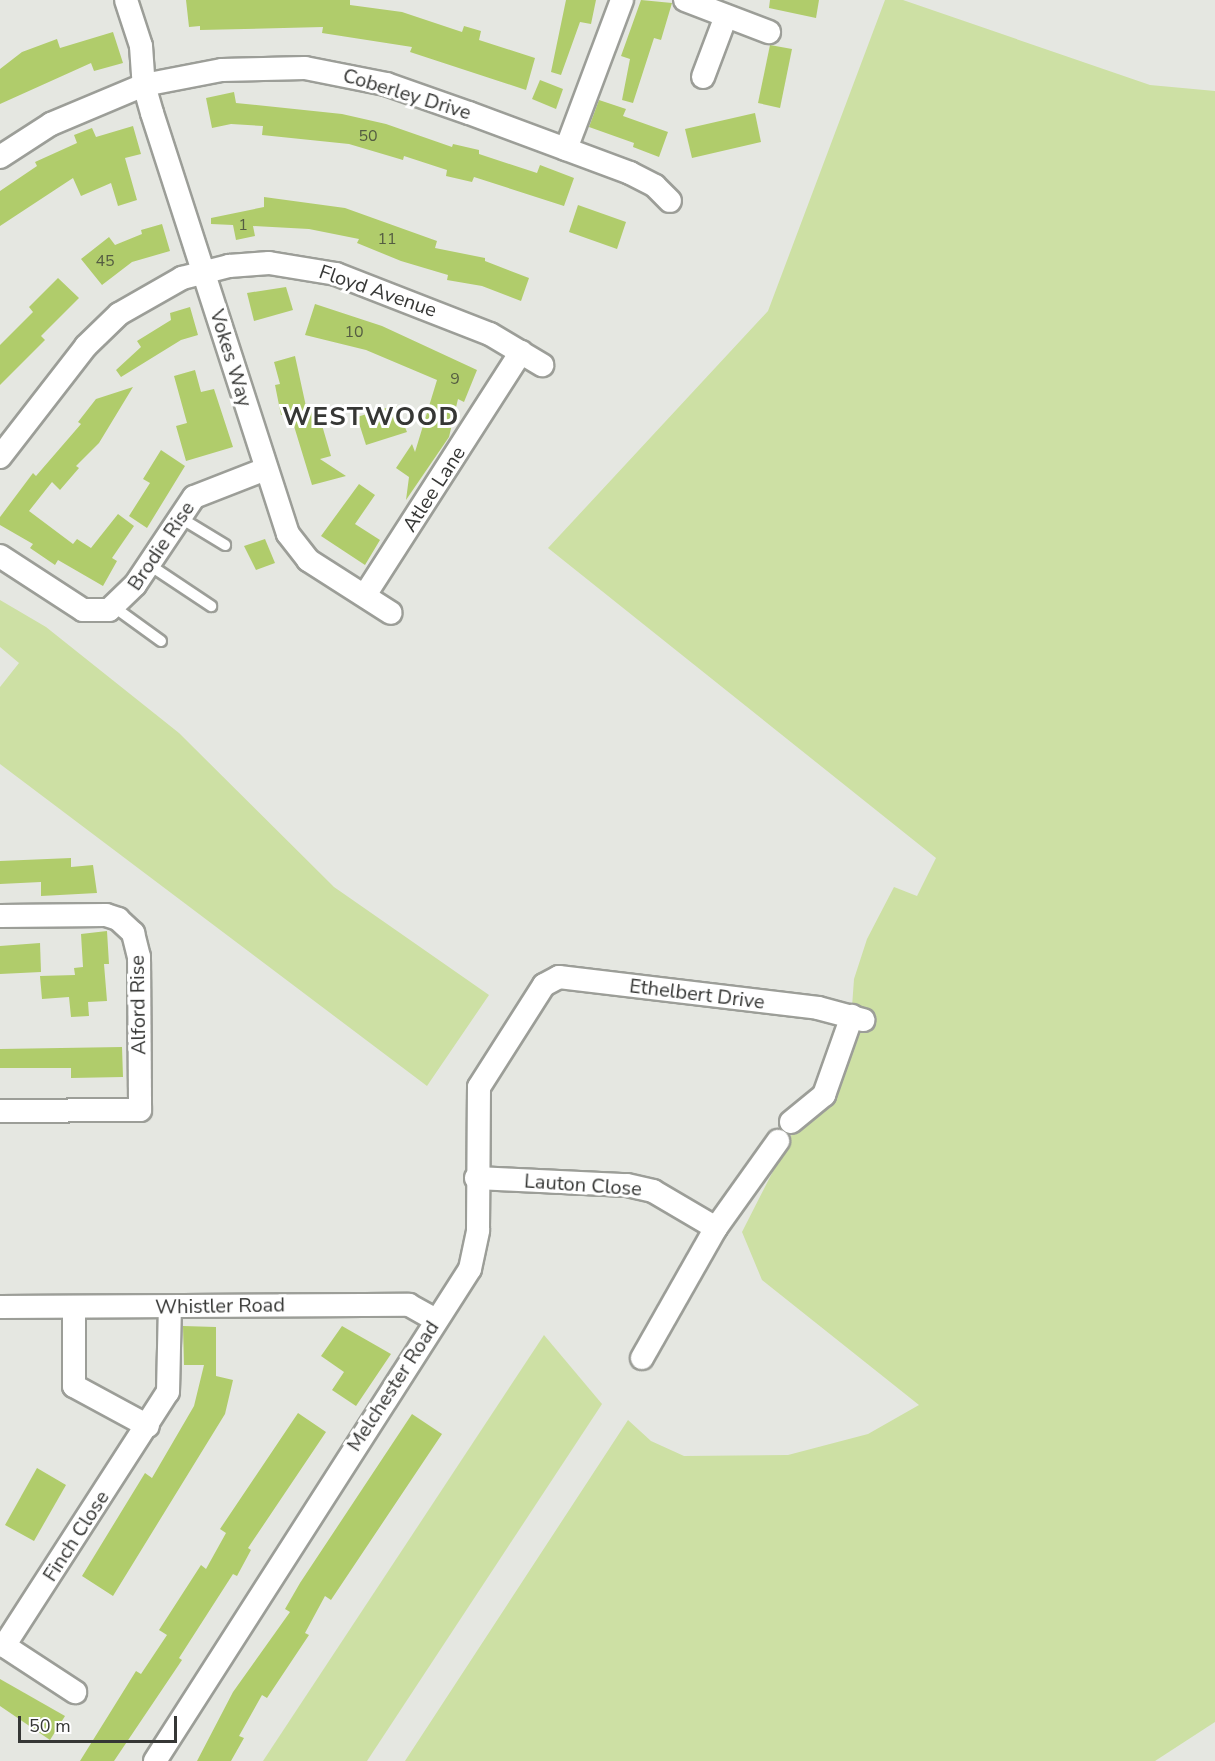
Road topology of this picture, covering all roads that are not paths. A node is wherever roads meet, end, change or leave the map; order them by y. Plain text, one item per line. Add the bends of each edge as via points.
1 (126, 0) edge
2 (622, 0) edge
3 (684, 0) edge
4 (726, 16) junction
5 (769, 32) dead end
6 (703, 77) dead end
7 (144, 85) junction
8 (566, 150) junction
9 (0, 157) edge
10 (670, 201) dead end
11 (204, 272) junction
12 (521, 352) junction
13 (542, 364) dead end
14 (0, 457) edge
15 (266, 470) junction
16 (178, 516) junction
17 (225, 545) dead end
18 (0, 555) edge
19 (148, 564) junction
20 (365, 596) junction
21 (212, 606) dead end
22 (114, 607) junction
23 (391, 613) dead end
24 (161, 641) dead end
25 (0, 916) edge
26 (544, 985) joint
27 (0, 1111) edge
28 (476, 1178) junction
29 (716, 1228) junction
30 (74, 1306) junction
31 (0, 1307) edge
32 (170, 1307) junction
33 (436, 1320) junction
34 (642, 1358) dead end
35 (148, 1426) junction
36 (2, 1644) edge
37 (75, 1692) dead end
38 (155, 1761) edge

1 - 7 street, Vokes Way via 141,46
2 - 8 street
3 - 4 street
4 - 5 street
4 - 6 street
7 - 8 street, Coberley Drive via 191,74 252,67 333,71 415,94
7 - 9 street, Coberley Drive via 51,124
7 - 11 street, Vokes Way
8 - 10 street, Coberley Drive via 645,179
11 - 12 street, Floyd Avenue via 269,262 316,268 449,316
11 - 14 street via 154,292 106,325
11 - 15 street, Vokes Way
12 - 13 street, Floyd Avenue
12 - 20 street, Atlee Lane
15 - 16 street, Brodie Rise via 201,492
15 - 20 street, Vokes Way via 298,552
16 - 17 lane
16 - 19 street, Brodie Rise
18 - 22 street, Brodie Rise via 83,610 101,612
19 - 21 lane
19 - 22 street, Brodie Rise
20 - 23 street, Vokes Way
22 - 24 lane
25 - 27 street, Alford Rise via 106,915 118,919 133,933 139,957 140,1110
26 - 28 street, Melchester Road via 479,1087
26 - 29 street, Ethelbert Drive via 559,977 857,1018 824,1095 785,1131
28 - 29 street, Lauton Close via 627,1185 653,1191
28 - 33 street, Melchester Road via 478,1230 471,1269
29 - 34 street
30 - 31 street, Whistler Road
30 - 32 street, Whistler Road
30 - 35 street via 74,1386
32 - 33 street, Whistler Road via 409,1305
32 - 35 street, Finch Close via 168,1392
33 - 38 street, Melchester Road
35 - 36 street, Finch Close
36 - 37 street, Finch Close

